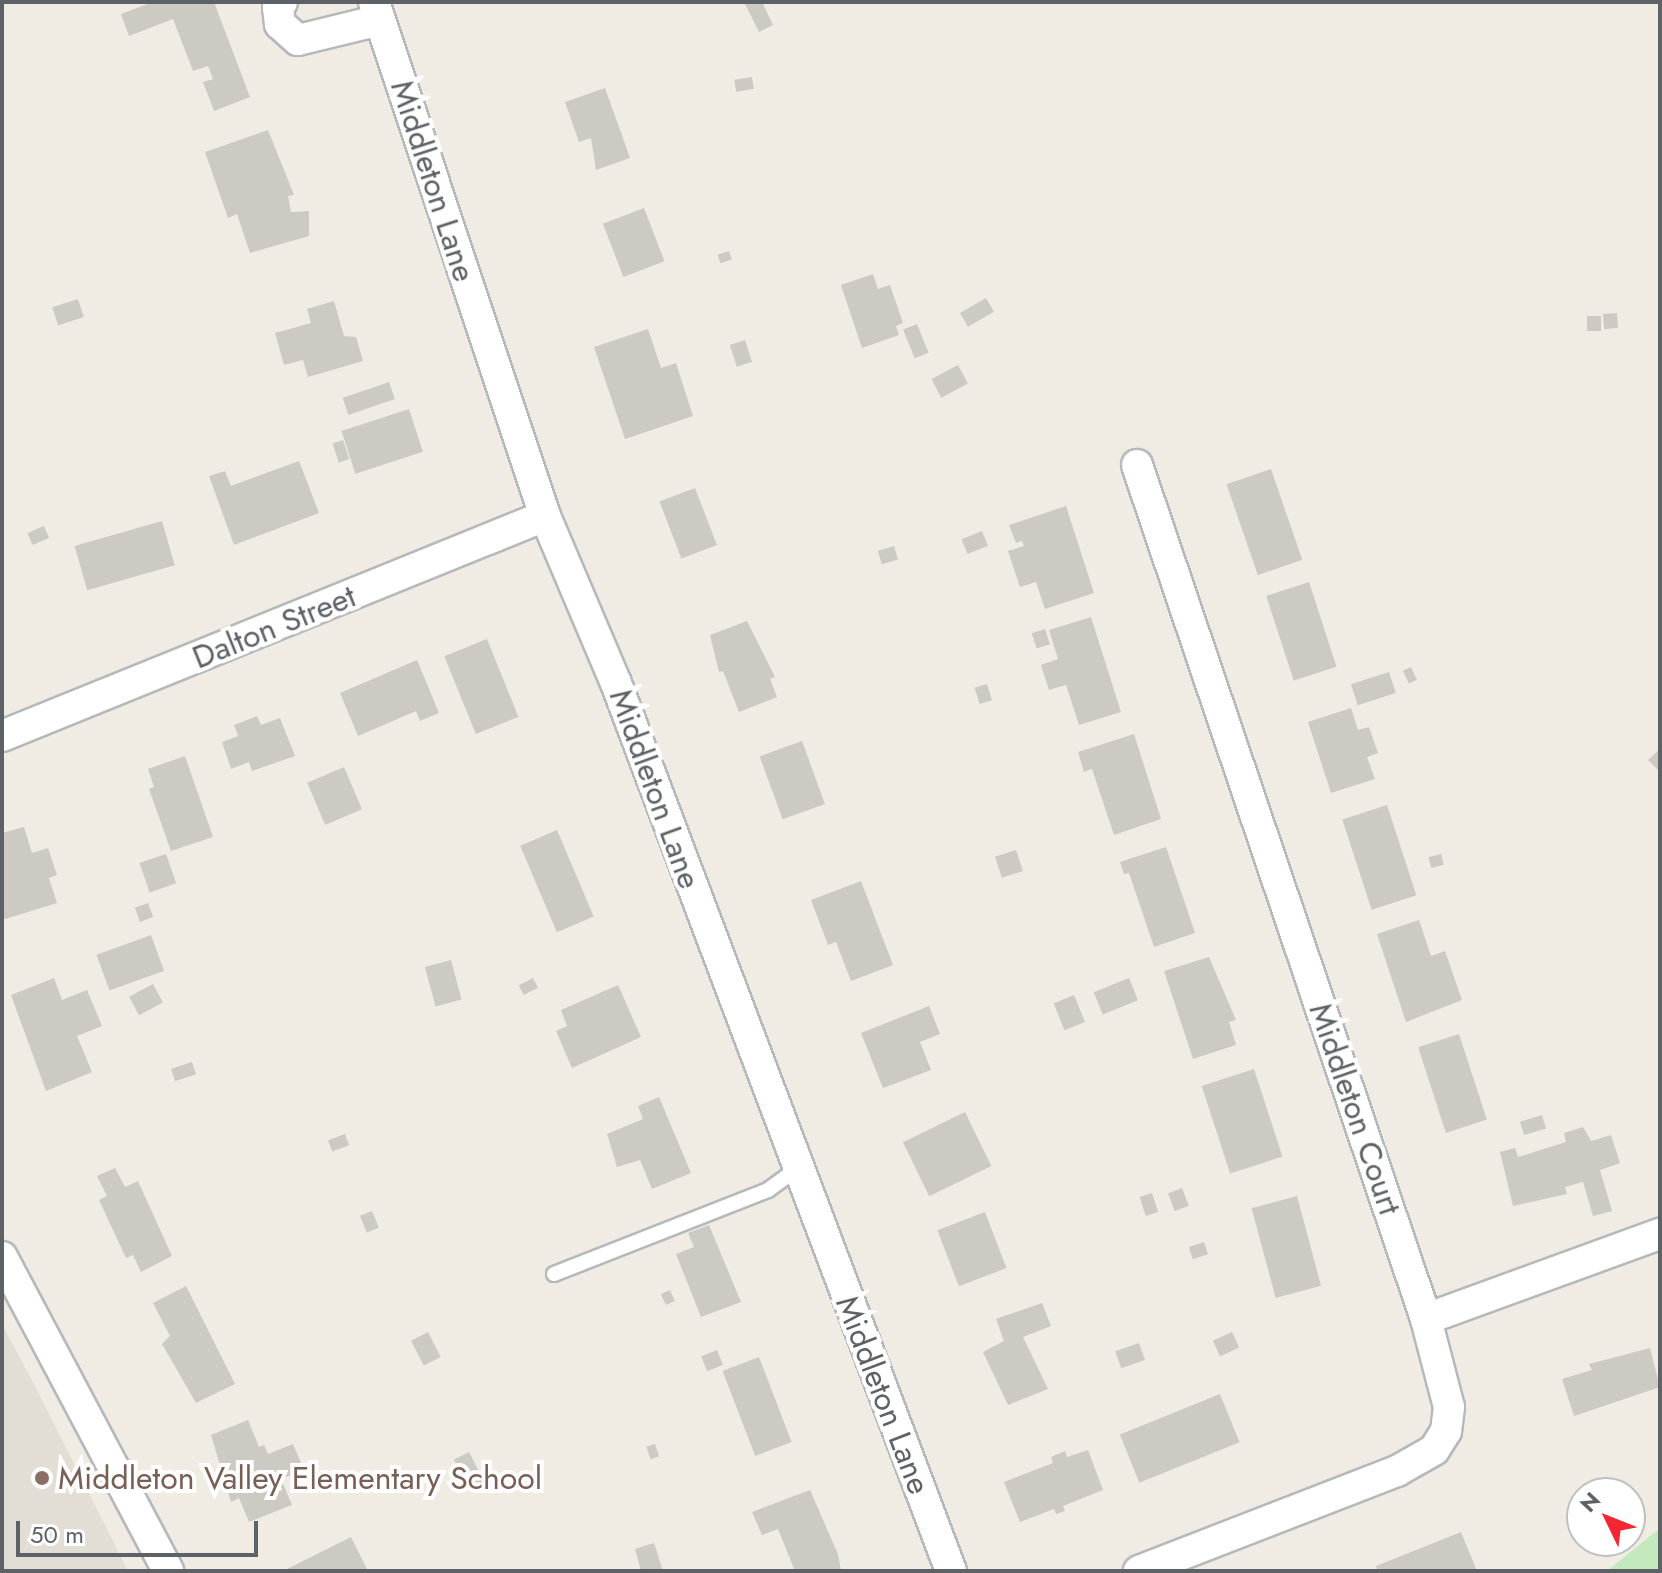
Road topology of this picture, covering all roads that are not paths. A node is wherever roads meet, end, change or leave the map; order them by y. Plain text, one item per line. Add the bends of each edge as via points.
1 (282, 2) edge
2 (377, 11) edge
3 (1137, 465) dead end
4 (545, 516) junction
5 (2, 736) edge
6 (796, 1170) junction
7 (1660, 1234) edge
8 (2, 1257) edge
9 (554, 1274) dead end
10 (1426, 1319) junction
11 (168, 1571) edge
12 (951, 1571) edge
13 (1139, 1571) edge

1 - 2 street via 280,24 298,40
2 - 4 street, Middleton Lane
3 - 10 street, Middleton Court
4 - 5 street, Dalton Street
4 - 6 street, Middleton Lane via 616,683
6 - 9 lane via 768,1190
6 - 12 street, Middleton Lane
7 - 10 street
8 - 11 street
10 - 13 street, Middleton Court via 1449,1407 1446,1431 1434,1450 1397,1471

